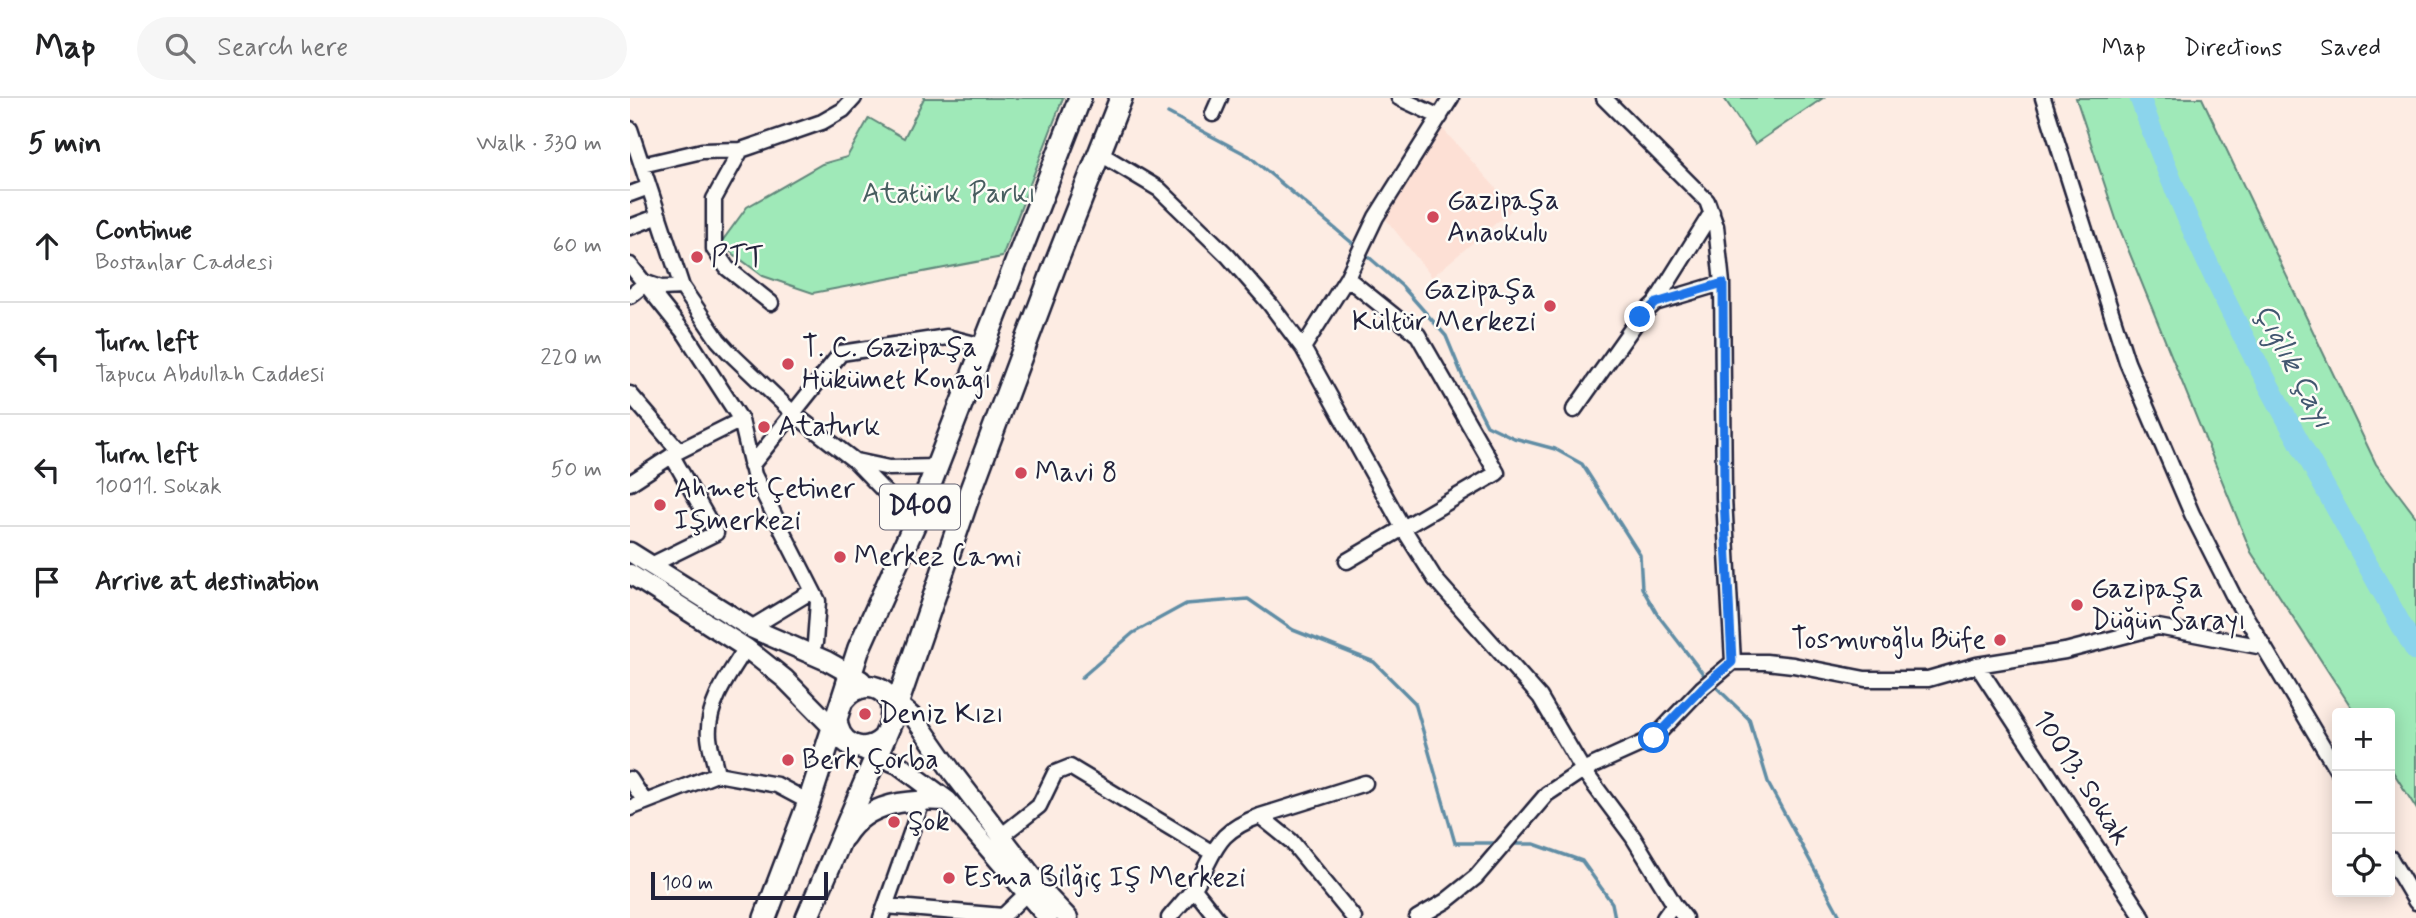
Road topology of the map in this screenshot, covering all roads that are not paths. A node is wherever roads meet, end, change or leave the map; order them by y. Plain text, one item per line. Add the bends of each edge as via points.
1 (854, 98) edge
2 (1080, 98) edge
3 (1121, 98) edge
4 (1220, 98) edge
5 (1399, 98) edge
6 (1451, 98) edge
7 (1604, 98) edge
8 (2043, 98) edge
9 (1213, 114) dead end
10 (1440, 117) junction
11 (630, 129) edge
12 (741, 150) junction
13 (1099, 153) junction
14 (637, 161) edge
15 (649, 187) junction
16 (630, 194) edge
17 (1712, 212) junction
18 (659, 216) junction
19 (630, 227) edge
20 (630, 265) edge
21 (1347, 278) junction
22 (646, 283) junction
23 (1723, 283) junction
24 (682, 287) junction
25 (630, 296) edge
26 (771, 303) dead end
27 (1656, 303) junction
28 (984, 346) junction
29 (1303, 348) junction
30 (630, 394) edge
31 (1574, 410) dead end
32 (794, 414) junction
33 (741, 420) junction
34 (675, 453) junction
35 (855, 461) junction
36 (751, 466) junction
37 (936, 467) junction
38 (630, 482) edge
39 (915, 523) junction
40 (1403, 528) junction
41 (630, 552) edge
42 (1347, 561) dead end
43 (651, 565) junction
44 (631, 577) edge
45 (813, 591) junction
46 (751, 628) junction
47 (815, 643) dead end
48 (2263, 647) junction
49 (746, 648) junction
50 (1732, 662) junction
51 (1977, 665) junction
52 (850, 674) junction
53 (838, 720) junction
54 (881, 721) junction
55 (2332, 762) edge
56 (1583, 770) junction
57 (718, 775) junction
58 (630, 779) edge
59 (1365, 783) dead end
60 (923, 799) junction
61 (948, 801) junction
62 (645, 802) junction
63 (809, 802) junction
64 (630, 808) edge
65 (1259, 816) junction
66 (1001, 836) junction
67 (1211, 852) junction
68 (829, 864) junction
69 (2395, 866) edge
70 (1194, 889) junction
71 (1027, 892) junction
72 (2416, 902) edge
73 (1674, 904) junction
74 (883, 912) edge
75 (765, 918) edge
76 (807, 918) edge
77 (1048, 918) edge
78 (1068, 918) edge
79 (1169, 918) edge
80 (1217, 918) edge
81 (1354, 918) edge
82 (1417, 918) edge
83 (1664, 918) edge
84 (1685, 918) edge
85 (2143, 918) edge

1 - 12 street via 822,122
2 - 28 highway, D400
3 - 13 highway, D400
4 - 9 street
5 - 10 street
6 - 10 street
7 - 17 street via 1707,201
8 - 48 street via 2144,406 2206,543
10 - 21 street via 1373,222
11 - 14 street
12 - 14 street
12 - 26 street via 714,199 714,249 727,268
13 - 29 street via 1169,198 1228,256
13 - 54 highway, D400
14 - 15 street
15 - 16 street
15 - 18 street
17 - 23 street
17 - 27 street
18 - 19 street
18 - 24 street
20 - 22 street
21 - 29 street
21 - 40 street via 1418,335 1497,473
22 - 24 street
22 - 25 street
22 - 33 street
23 - 27 street
23 - 50 street via 1724,498
24 - 32 street via 718,340
27 - 31 street via 1640,317
28 - 32 street via 947,337 841,353
28 - 37 highway, D400
29 - 40 street
30 - 34 street
32 - 35 street
32 - 36 street
33 - 34 street
33 - 36 street
34 - 38 street
34 - 43 street via 716,533
35 - 37 street via 889,468
35 - 39 street
36 - 45 street
37 - 39 highway, D400
39 - 52 highway, D400
40 - 42 street
40 - 56 street via 1435,579 1539,697
41 - 43 main road
43 - 46 main road
44 - 49 main road
45 - 46 street
45 - 47 street via 818,601
46 - 52 main road
48 - 51 street via 2158,627 2065,651
48 - 55 street
49 - 53 main road
49 - 57 street via 713,708 708,736
50 - 51 street via 1793,665 1865,679 1928,679
50 - 56 street via 1654,738
51 - 85 street, 10013. Sokak
52 - 53 highway, D400
52 - 54 main road
53 - 54 highway via 853,747
53 - 54 highway via 856,688
53 - 63 highway, D400
54 - 61 main road via 898,764
54 - 66 main road via 916,720
54 - 68 highway, D400
56 - 73 street via 1633,837
56 - 82 street via 1547,794 1476,877
57 - 62 street
57 - 63 street via 777,785
58 - 62 street
59 - 65 street
60 - 61 main road
60 - 68 main road via 889,805 856,822
60 - 74 street
61 - 71 main road
62 - 64 street
63 - 75 highway, D400
65 - 67 street via 1227,834
65 - 81 street via 1290,841
66 - 67 street via 1039,806 1055,773 1070,767
66 - 78 main road
67 - 70 street
68 - 76 highway, D400
69 - 72 street
70 - 79 street
70 - 80 street
71 - 74 street via 1003,916
71 - 77 main road
73 - 83 street
73 - 84 street

